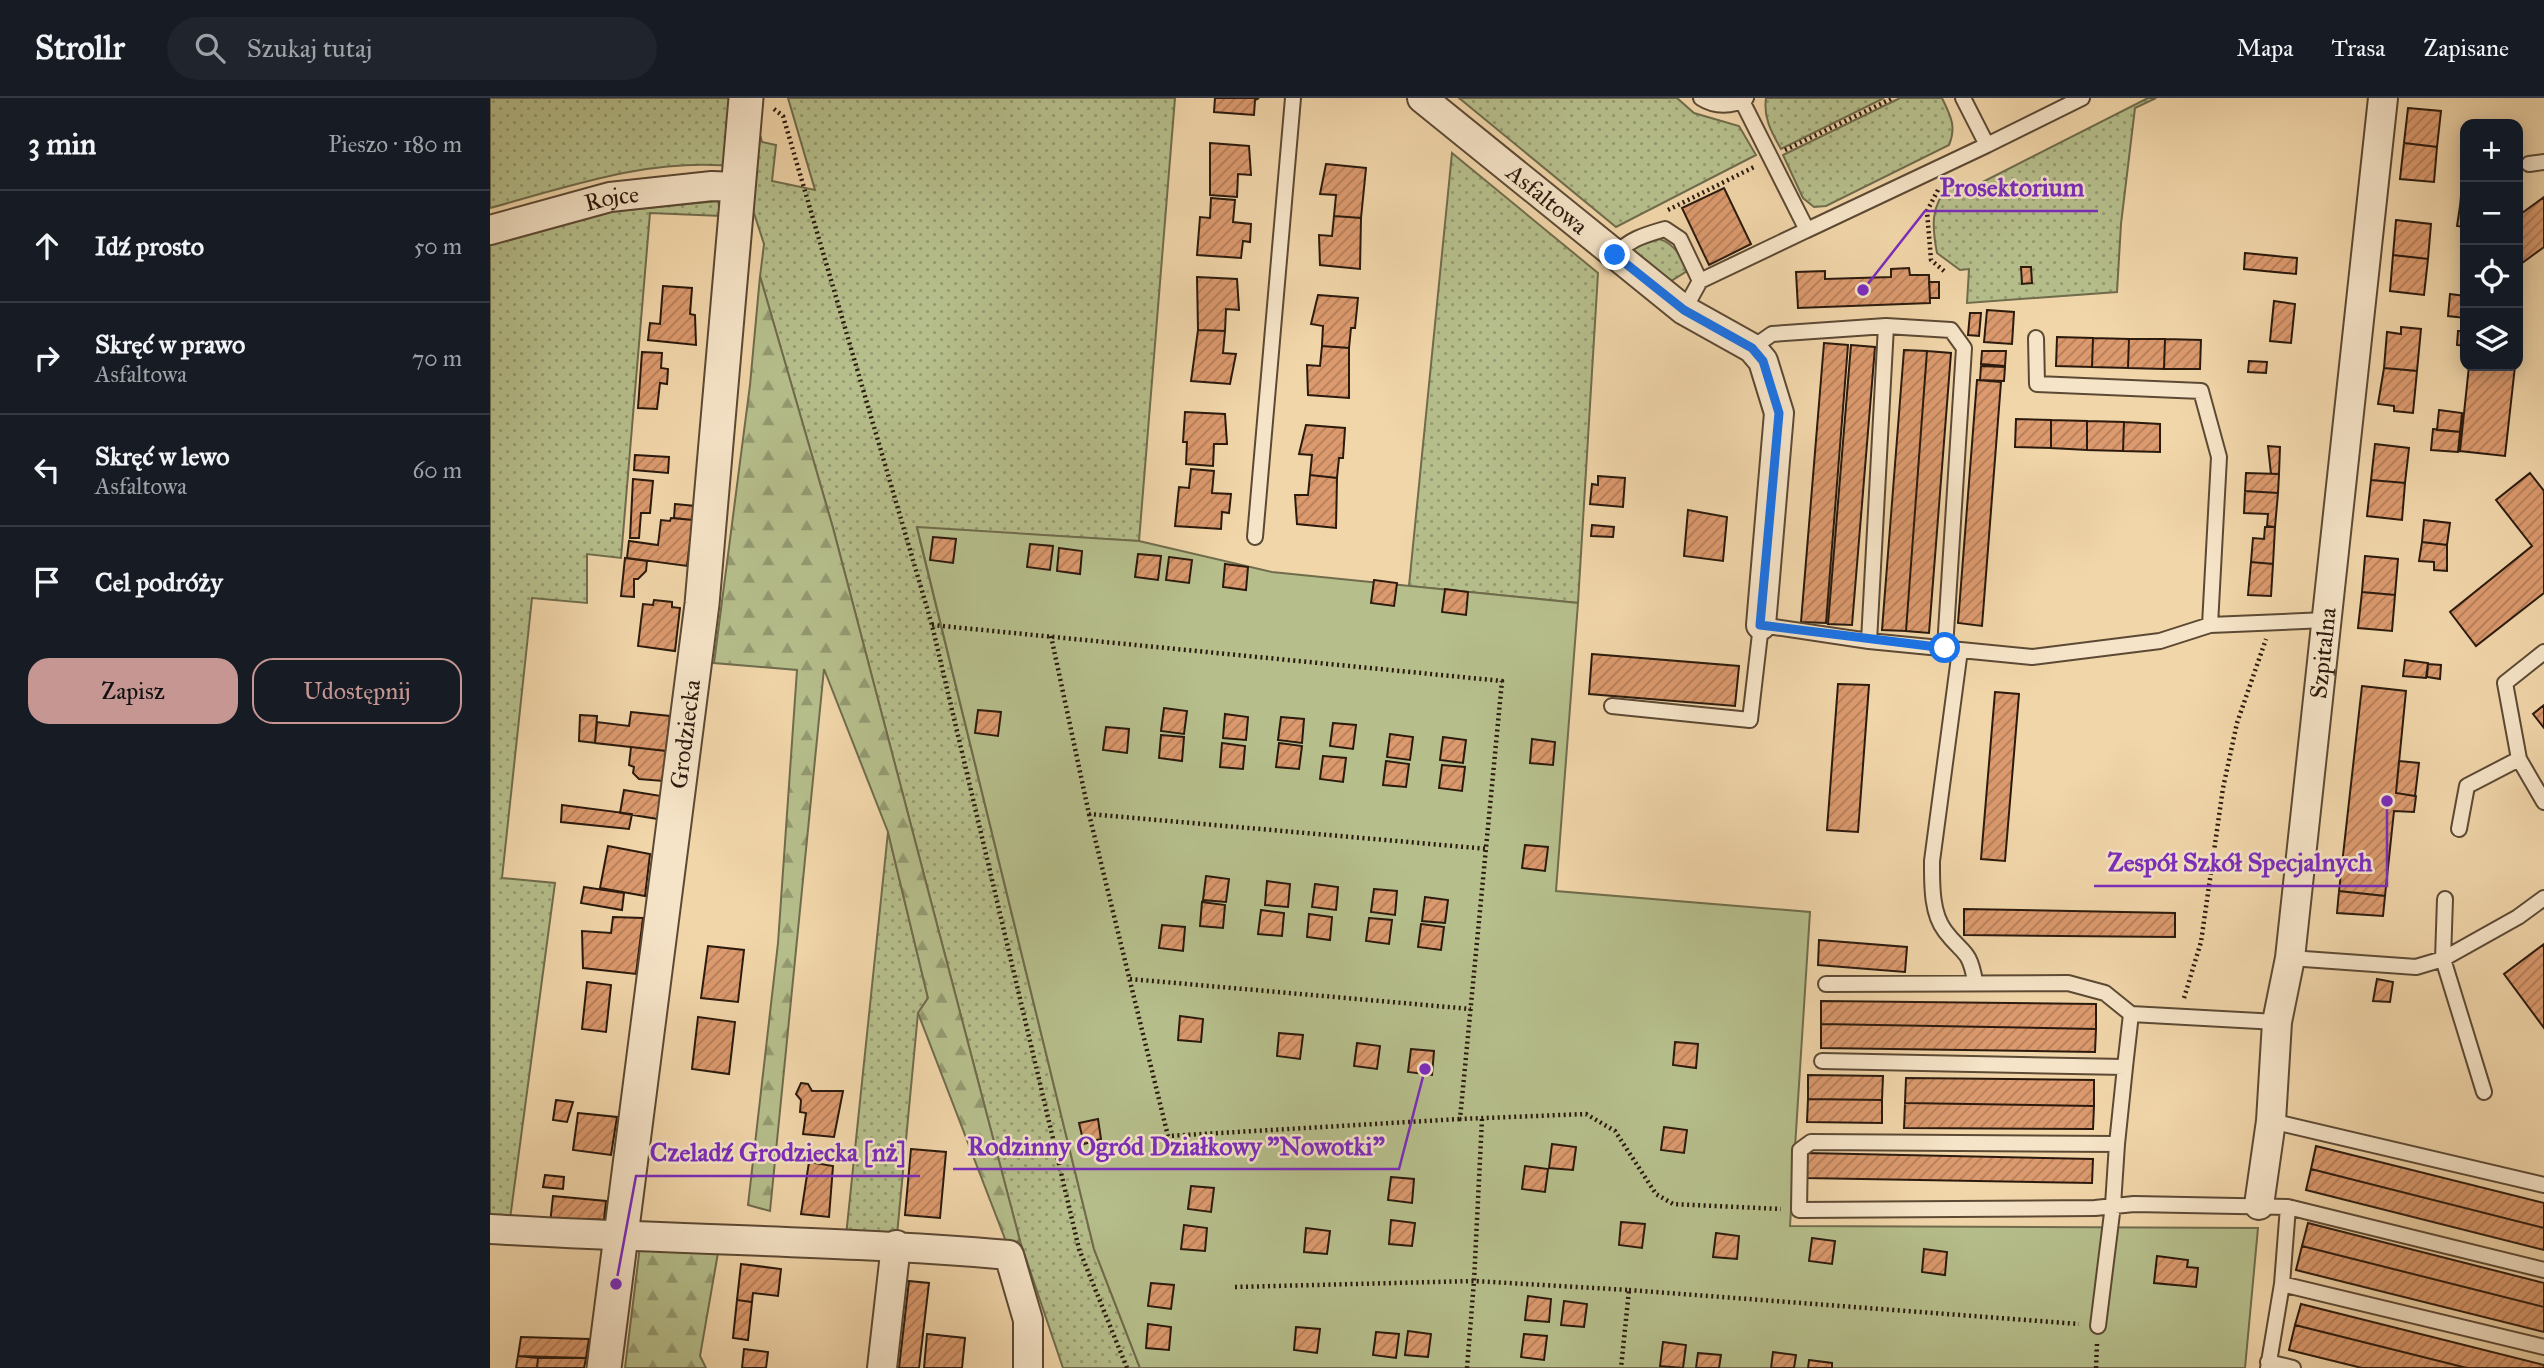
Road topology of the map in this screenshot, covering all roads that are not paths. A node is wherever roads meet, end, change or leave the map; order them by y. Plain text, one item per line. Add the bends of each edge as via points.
1 (1293, 98) edge
2 (1422, 98) edge
3 (1701, 98) edge
4 (1964, 98) edge
5 (2082, 98) edge
6 (2383, 98) edge
7 (1744, 100) edge
8 (757, 101) edge
9 (1987, 145) junction
10 (737, 187) junction
11 (490, 230) edge
12 (1807, 230) junction
13 (1615, 255) junction
14 (1700, 281) junction
15 (1684, 310) junction
16 (1886, 326) junction
17 (2036, 338) dead end
18 (1752, 348) junction
19 (1255, 537) dead end
20 (2326, 620) junction
21 (1760, 625) junction
22 (2210, 625) junction
23 (1869, 641) junction
24 (1953, 649) junction
25 (2544, 652) edge
26 (1612, 706) dead end
27 (2519, 759) junction
28 (2544, 802) edge
29 (2459, 829) dead end
30 (2445, 898) dead end
31 (2544, 898) edge
32 (2290, 958) junction
33 (2443, 959) junction
34 (1975, 981) junction
35 (1826, 984) dead end
36 (2131, 1014) junction
37 (2277, 1022) junction
38 (1822, 1061) dead end
39 (2125, 1067) junction
40 (2484, 1092) dead end
41 (2271, 1121) junction
42 (2117, 1144) junction
43 (2544, 1185) edge
44 (2113, 1205) junction
45 (2259, 1205) junction
46 (2288, 1207) junction
47 (490, 1229) edge
48 (621, 1237) junction
49 (896, 1245) junction
50 (2544, 1270) edge
51 (2281, 1284) junction
52 (2098, 1326) road end
53 (2544, 1347) edge
54 (2268, 1365) edge
55 (604, 1368) edge
56 (882, 1368) edge
57 (1028, 1368) edge
58 (2293, 1368) edge

1 - 19 lane
2 - 13 street, Asfaltowa
3 - 7 lane via 1717,105
4 - 9 lane
5 - 9 lane
6 - 20 street, Szpitalna
7 - 12 lane
8 - 10 street, Grodziecka
9 - 12 lane
10 - 11 street, Rojce via 609,188
10 - 48 street, Grodziecka via 702,604
12 - 14 lane
13 - 14 lane via 1641,236 1665,229 1680,239
13 - 15 street, Asfaltowa
14 - 15 lane
15 - 18 street, Asfaltowa
16 - 18 lane via 1772,334
16 - 23 lane
16 - 24 lane via 1951,330 1964,348
17 - 22 lane via 2037,384 2201,391 2219,457
18 - 21 street via 1763,361 1779,413
20 - 22 lane
20 - 32 street, Szpitalna
21 - 23 lane
21 - 26 lane via 1750,720
22 - 24 lane via 2160,641 2032,657
23 - 24 lane
24 - 34 lane via 1932,862 1933,897 1944,930 1971,957
25 - 27 lane via 2505,683
27 - 28 lane
27 - 29 lane via 2467,786
30 - 33 lane
31 - 33 lane via 2518,918
32 - 33 lane via 2416,967
32 - 37 street, Szpitalna
33 - 40 lane
34 - 35 lane
34 - 36 lane via 2068,983 2105,993
36 - 37 lane
36 - 39 lane
37 - 41 street, Szpitalna
38 - 39 lane
39 - 42 lane
41 - 43 lane
41 - 45 street, Szpitalna
42 - 44 lane
42 - 44 lane via 1811,1142 1800,1150 1799,1210
44 - 45 lane
44 - 52 lane
45 - 46 lane
46 - 50 lane
46 - 51 lane
47 - 48 street
48 - 49 street
48 - 55 street, Grodziecka
49 - 56 street
49 - 57 street via 1009,1255 1028,1320
51 - 53 lane
51 - 54 lane
54 - 58 lane

